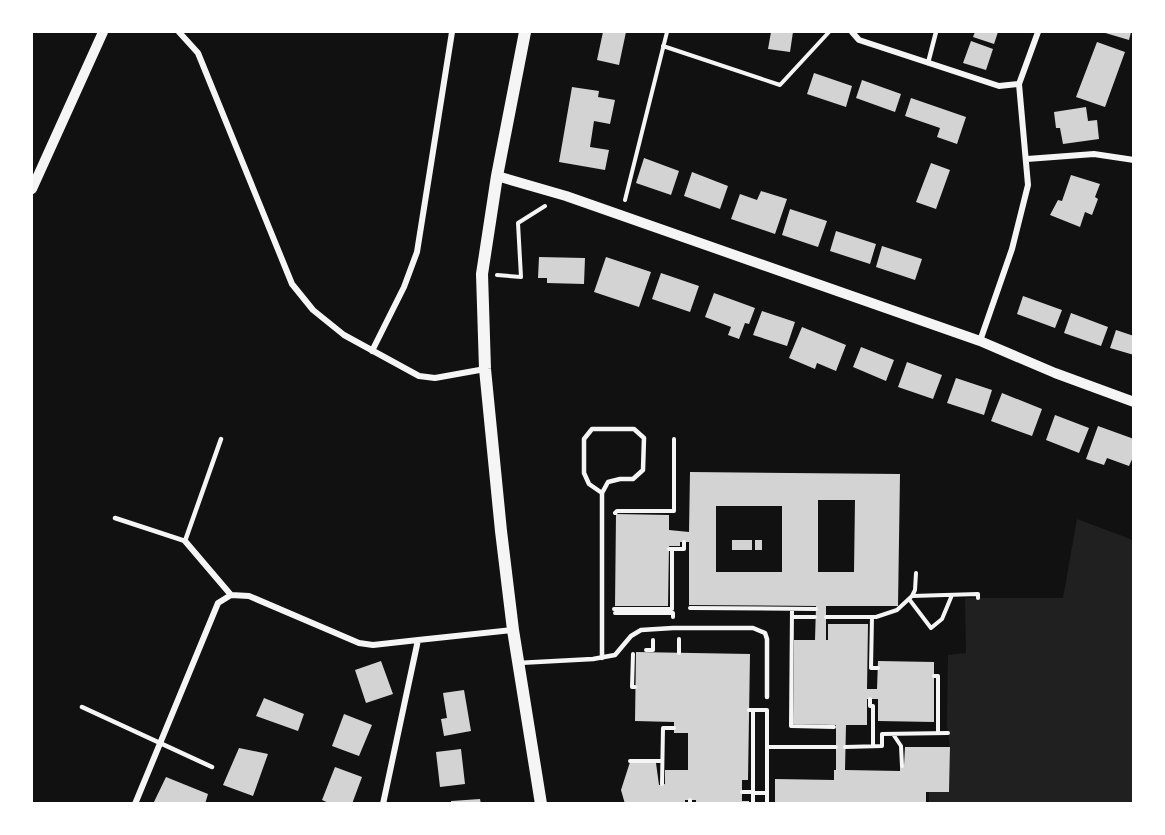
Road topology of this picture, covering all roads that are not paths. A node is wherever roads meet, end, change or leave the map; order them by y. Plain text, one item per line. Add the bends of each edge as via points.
1 (103, 32) edge
2 (178, 32) edge
3 (452, 32) edge
4 (525, 32) edge
5 (852, 32) edge
6 (936, 32) edge
7 (1038, 32) edge
8 (928, 63) junction
9 (1019, 84) junction
10 (1027, 159) junction
11 (1134, 160) edge
12 (497, 176) junction
13 (32, 189) edge
14 (980, 341) junction
15 (372, 351) junction
16 (485, 369) junction
17 (1134, 402) edge
18 (221, 439) dead end
19 (602, 493) junction
20 (115, 518) dead end
21 (185, 541) junction
22 (231, 595) junction
23 (513, 630) junction
24 (418, 640) junction
25 (602, 658) junction
26 (518, 663) junction
27 (767, 697) dead end
28 (82, 707) dead end
29 (161, 743) junction
30 (212, 767) dead end
31 (135, 804) edge
32 (383, 804) edge
33 (541, 804) edge

1 - 13 street
2 - 15 street via 198,53 292,284 313,310
3 - 15 street via 417,252
4 - 12 main road
5 - 8 street via 859,40
6 - 8 lane
7 - 9 street
8 - 9 street via 999,86
9 - 10 street
10 - 11 street via 1094,154
10 - 14 street via 1028,185 1012,249
12 - 14 street via 566,196
12 - 16 main road via 482,274
14 - 17 street
15 - 16 street via 419,376 435,378
16 - 23 main road
18 - 21 lane
19 - 19 lane via 589,484 584,474 584,439 592,429 634,429 644,438 643,470 633,479 608,482
19 - 25 lane
20 - 21 lane
21 - 22 street
22 - 24 street via 249,596 359,644
22 - 29 street via 218,603
23 - 24 street
23 - 26 main road
24 - 32 street
25 - 26 lane
25 - 27 lane via 615,655 640,630 761,630 767,639
26 - 33 main road
28 - 29 lane
29 - 30 lane
29 - 31 street

